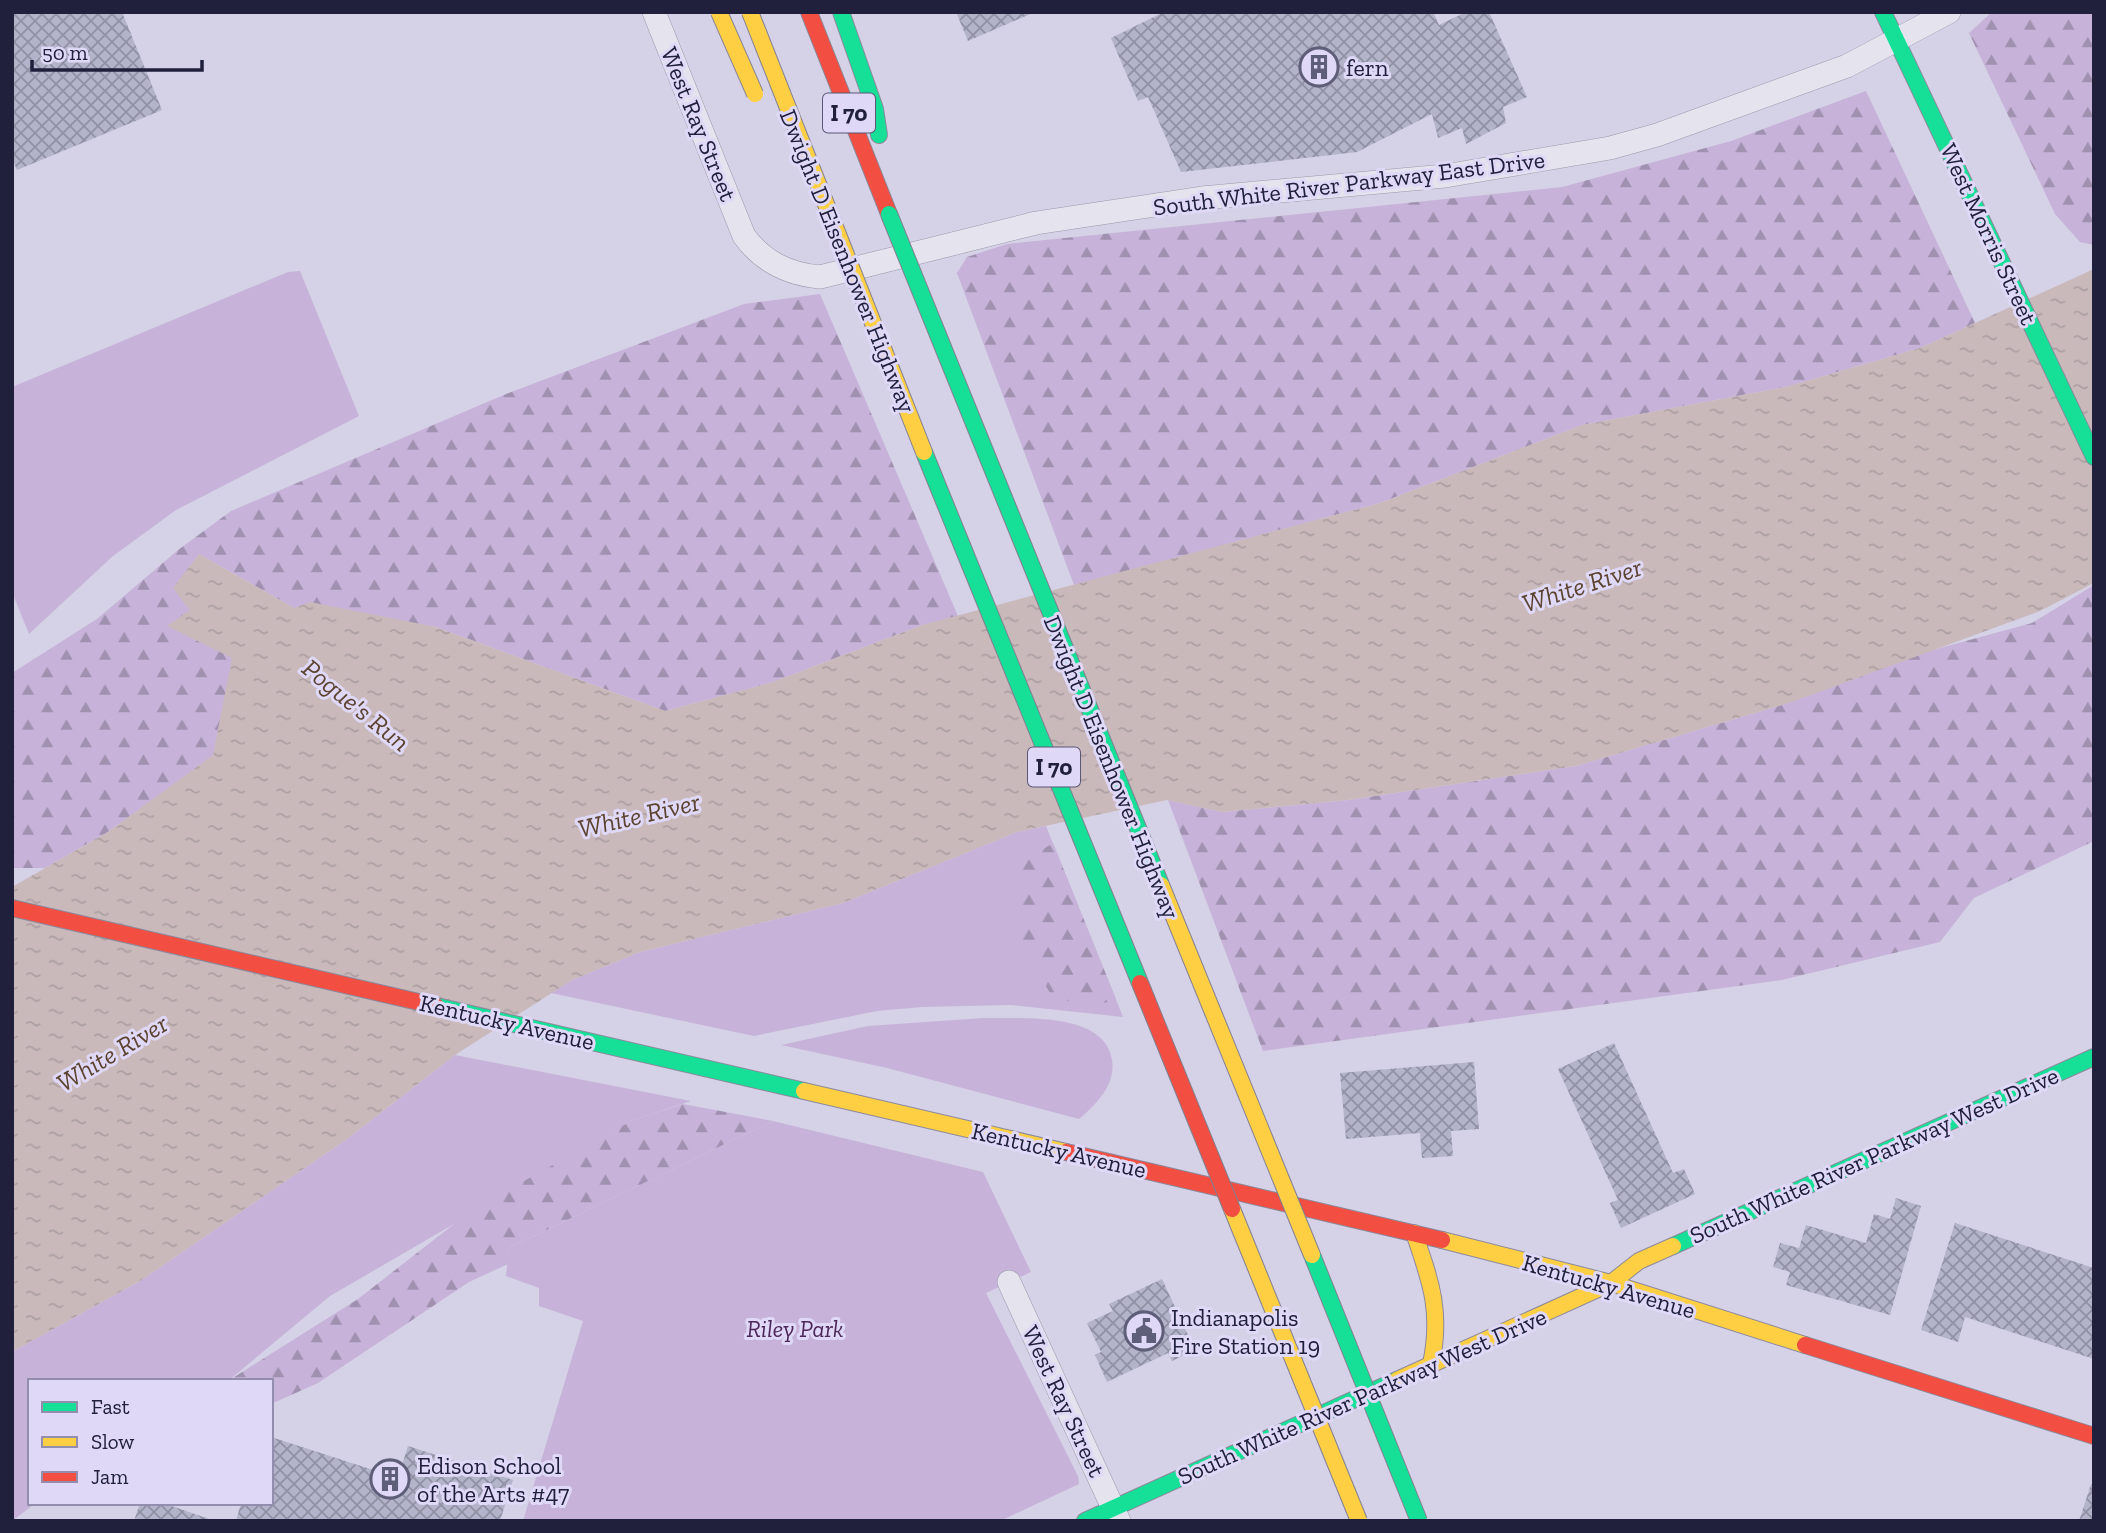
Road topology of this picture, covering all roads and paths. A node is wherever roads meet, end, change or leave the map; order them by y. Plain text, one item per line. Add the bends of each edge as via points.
1 (653, 12) edge
2 (719, 12) edge
3 (750, 12) edge
4 (809, 12) edge
5 (841, 12) edge
6 (1883, 12) edge
7 (1949, 12) edge
8 (1897, 41) junction
9 (759, 105) dead end
10 (889, 214) junction
11 (817, 228) dead end
12 (744, 236) joint
13 (2094, 457) edge
14 (930, 467) junction
15 (12, 908) edge
16 (2094, 1057) edge
17 (1414, 1233) junction
18 (1009, 1282) dead end
19 (1611, 1283) junction
20 (1432, 1364) junction
21 (2094, 1436) edge
22 (1116, 1514) edge
23 (1085, 1521) edge
24 (1359, 1521) edge
25 (1419, 1521) edge

1 - 12 street, West Ray Street
2 - 9 main road, bridge
3 - 14 main road, Dwight D Eisenhower Highway / I 70, bridge
4 - 10 main road, Dwight D Eisenhower Highway / I 70
5 - 10 main road via 875,109
6 - 8 main road, West Morris Street
7 - 8 street, South White River Parkway East Drive
8 - 12 street, South White River Parkway East Drive via 1847,66 1657,135 1561,159 1445,176 1202,198 1036,223 820,277 775,265
8 - 13 main road, West Morris Street
10 - 25 main road, Dwight D Eisenhower Highway / I 70, bridge
11 - 14 main road, bridge
14 - 24 main road, Dwight D Eisenhower Highway / I 70, bridge
15 - 17 main road, Kentucky Avenue
16 - 19 main road, South White River Parkway West Drive via 1639,1261
17 - 19 main road, Kentucky Avenue
17 - 20 main road via 1439,1311
18 - 22 street, West Ray Street
19 - 20 main road, South White River Parkway West Drive
19 - 21 main road, Kentucky Avenue
20 - 22 main road, South White River Parkway West Drive
22 - 23 main road, South White River Parkway West Drive

